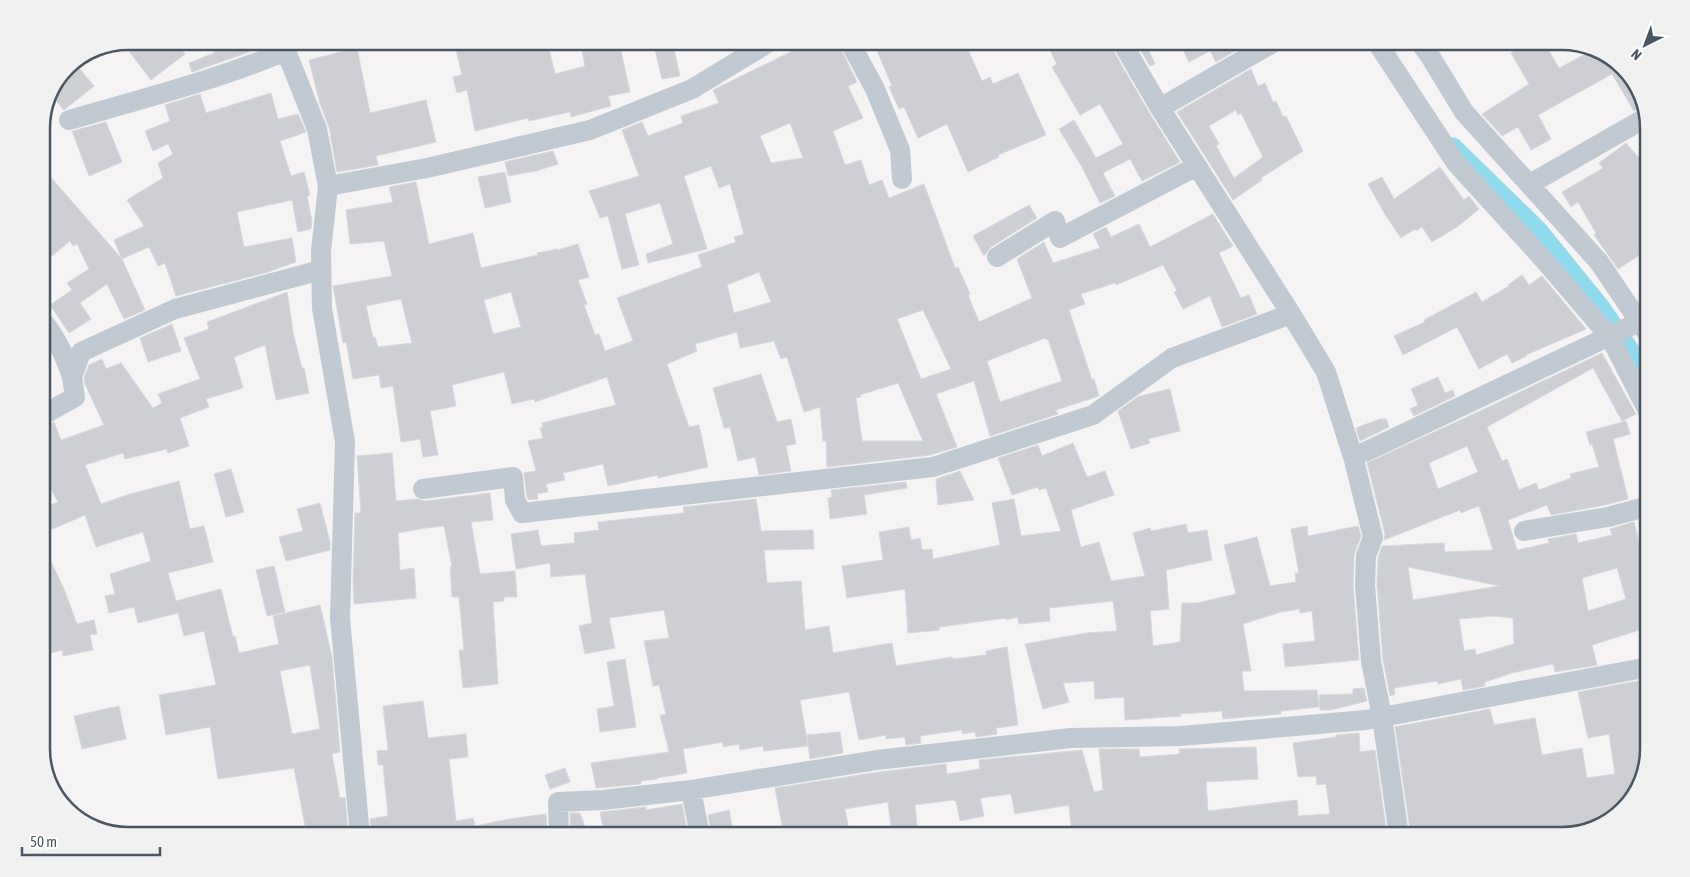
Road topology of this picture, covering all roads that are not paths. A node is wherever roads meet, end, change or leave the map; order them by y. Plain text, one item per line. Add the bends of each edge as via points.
1 (276, 50) edge
2 (285, 50) edge
3 (756, 50) edge
4 (854, 50) edge
5 (1125, 50) edge
6 (1260, 50) edge
7 (1382, 50) edge
8 (1426, 50) edge
9 (1160, 108) junction
10 (70, 120) dead end
11 (1640, 121) edge
12 (1197, 166) junction
13 (902, 179) dead end
14 (1530, 184) junction
15 (328, 186) junction
16 (997, 257) dead end
17 (321, 270) junction
18 (1291, 314) junction
19 (1640, 323) edge
20 (50, 329) edge
21 (1640, 330) edge
22 (1610, 337) junction
23 (72, 377) junction
24 (1640, 395) edge
25 (50, 411) edge
26 (1365, 452) dead end
27 (423, 489) dead end
28 (1640, 508) edge
29 (1524, 531) dead end
30 (1640, 669) edge
31 (1382, 716) junction
32 (691, 790) junction
33 (360, 827) edge
34 (558, 827) edge
35 (698, 827) edge
36 (1398, 827) edge

1 - 10 street via 240,70
2 - 15 street via 317,129
3 - 15 street via 692,89 590,130 427,168
4 - 13 street via 875,89 900,150
5 - 9 street
6 - 9 street
7 - 22 street via 1456,164
8 - 14 street via 1464,112
9 - 12 street
11 - 14 street
12 - 16 street via 1060,238 1055,221
12 - 18 street
14 - 19 street via 1599,262
15 - 17 street
17 - 23 street via 175,309 81,352
17 - 33 street via 322,308 345,442 340,618
18 - 27 street via 1172,358 1093,415 933,467 522,513 515,500 513,477
18 - 31 street via 1326,372 1354,460 1373,537 1366,556 1365,585 1371,661
20 - 23 street via 65,355
21 - 22 street
22 - 24 street
22 - 26 street
23 - 25 street via 75,397
28 - 29 street
30 - 31 street
31 - 32 street via 1181,736 1071,738 877,760
31 - 36 street
32 - 34 street via 558,802
32 - 35 street

